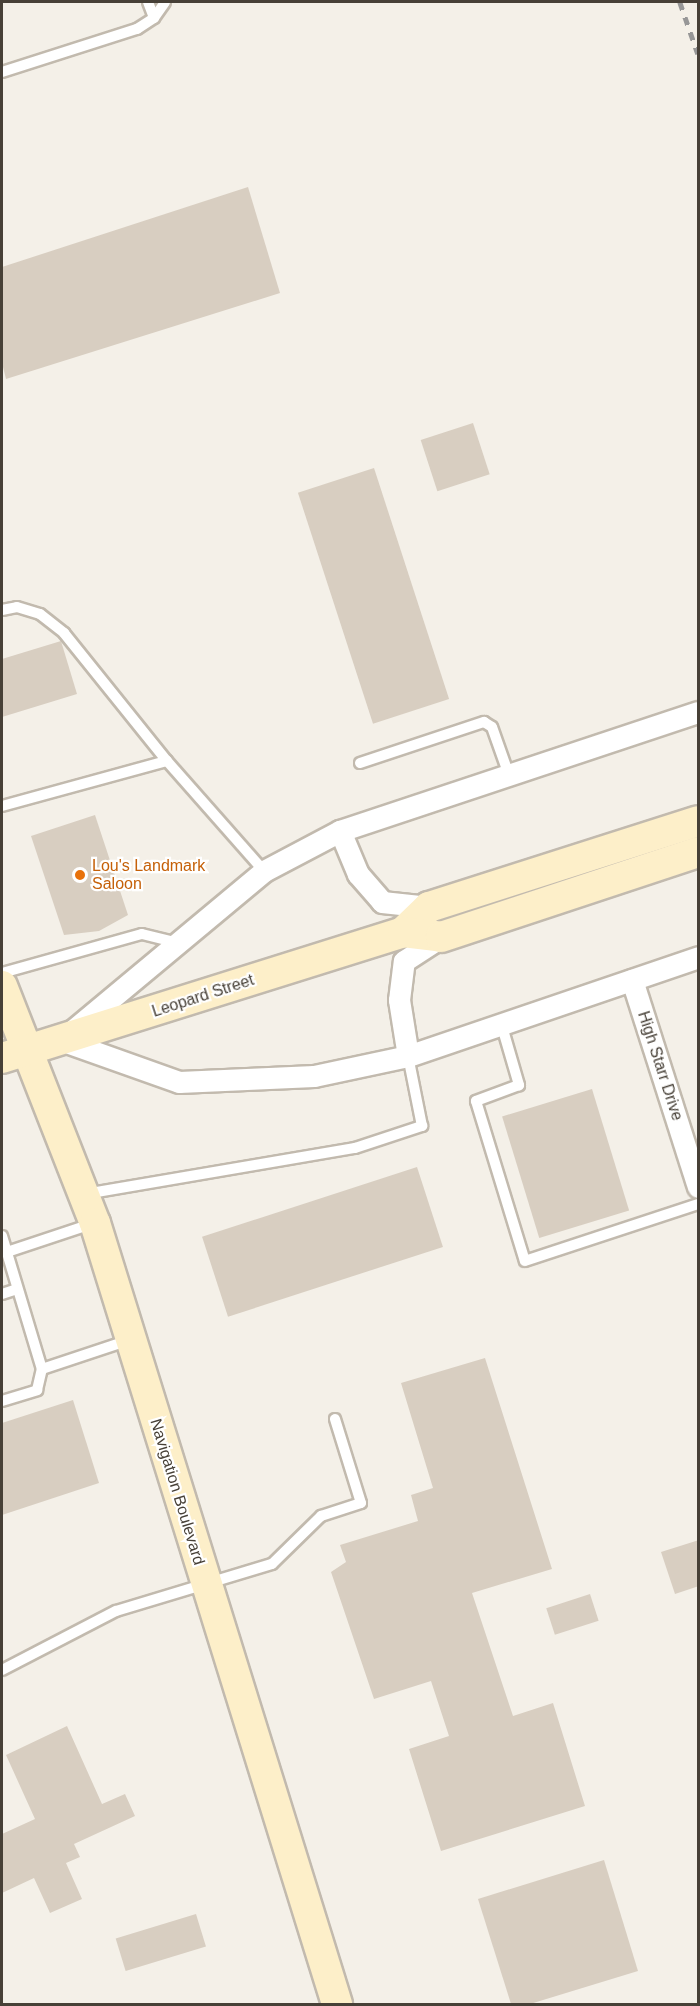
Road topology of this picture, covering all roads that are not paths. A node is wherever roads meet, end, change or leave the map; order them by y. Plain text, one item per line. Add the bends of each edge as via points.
1 (148, 2) edge
2 (165, 2) edge
3 (154, 18) junction
4 (2, 72) edge
5 (2, 610) edge
6 (699, 712) edge
7 (167, 761) junction
8 (360, 763) dead end
9 (509, 775) junction
10 (2, 806) edge
11 (699, 821) edge
12 (340, 831) junction
13 (699, 852) edge
14 (264, 871) junction
15 (429, 907) junction
16 (404, 932) junction
17 (441, 937) junction
18 (177, 943) junction
19 (699, 957) edge
20 (2, 973) edge
21 (632, 980) junction
22 (2, 986) edge
23 (501, 1023) junction
24 (62, 1040) junction
25 (14, 1054) edge
26 (408, 1056) junction
27 (699, 1187) edge
28 (85, 1194) junction
29 (699, 1204) edge
30 (95, 1223) junction
31 (2, 1236) edge
32 (7, 1252) junction
33 (17, 1289) junction
34 (2, 1294) edge
35 (130, 1339) junction
36 (42, 1369) junction
37 (2, 1401) edge
38 (335, 1419) dead end
39 (205, 1586) junction
40 (2, 1670) edge
41 (337, 2004) edge

1 - 3 lane
2 - 3 lane
3 - 4 lane via 137,29
5 - 7 lane via 17,607 40,614 64,633
6 - 9 street
7 - 10 lane
7 - 14 lane
8 - 9 lane via 484,722 492,727
9 - 12 street
11 - 15 main road, Leopard Street
12 - 14 street
12 - 15 street via 358,874 381,902
13 - 17 main road, Leopard Street
14 - 18 street
15 - 16 main road, Leopard Street
16 - 17 main road, Leopard Street
16 - 24 main road, Leopard Street
17 - 26 street via 404,961 399,1000
18 - 20 lane via 142,933
18 - 24 street
19 - 21 street
21 - 23 street
21 - 27 street, High Starr Drive
22 - 25 main road, Navigation Boulevard
23 - 26 street
23 - 29 lane via 519,1085 476,1101 525,1261
24 - 25 main road, Leopard Street
24 - 26 street via 179,1082 314,1076
25 - 28 main road, Navigation Boulevard
26 - 28 lane via 422,1126 355,1148
28 - 30 main road, Navigation Boulevard
30 - 32 lane
30 - 35 main road, Navigation Boulevard
31 - 32 lane
32 - 33 lane
33 - 34 lane
33 - 36 lane
35 - 36 lane
35 - 39 main road, Navigation Boulevard
36 - 37 lane via 37,1390
38 - 39 lane via 361,1503 321,1516 272,1564
39 - 40 lane via 116,1611
39 - 41 main road, Navigation Boulevard

